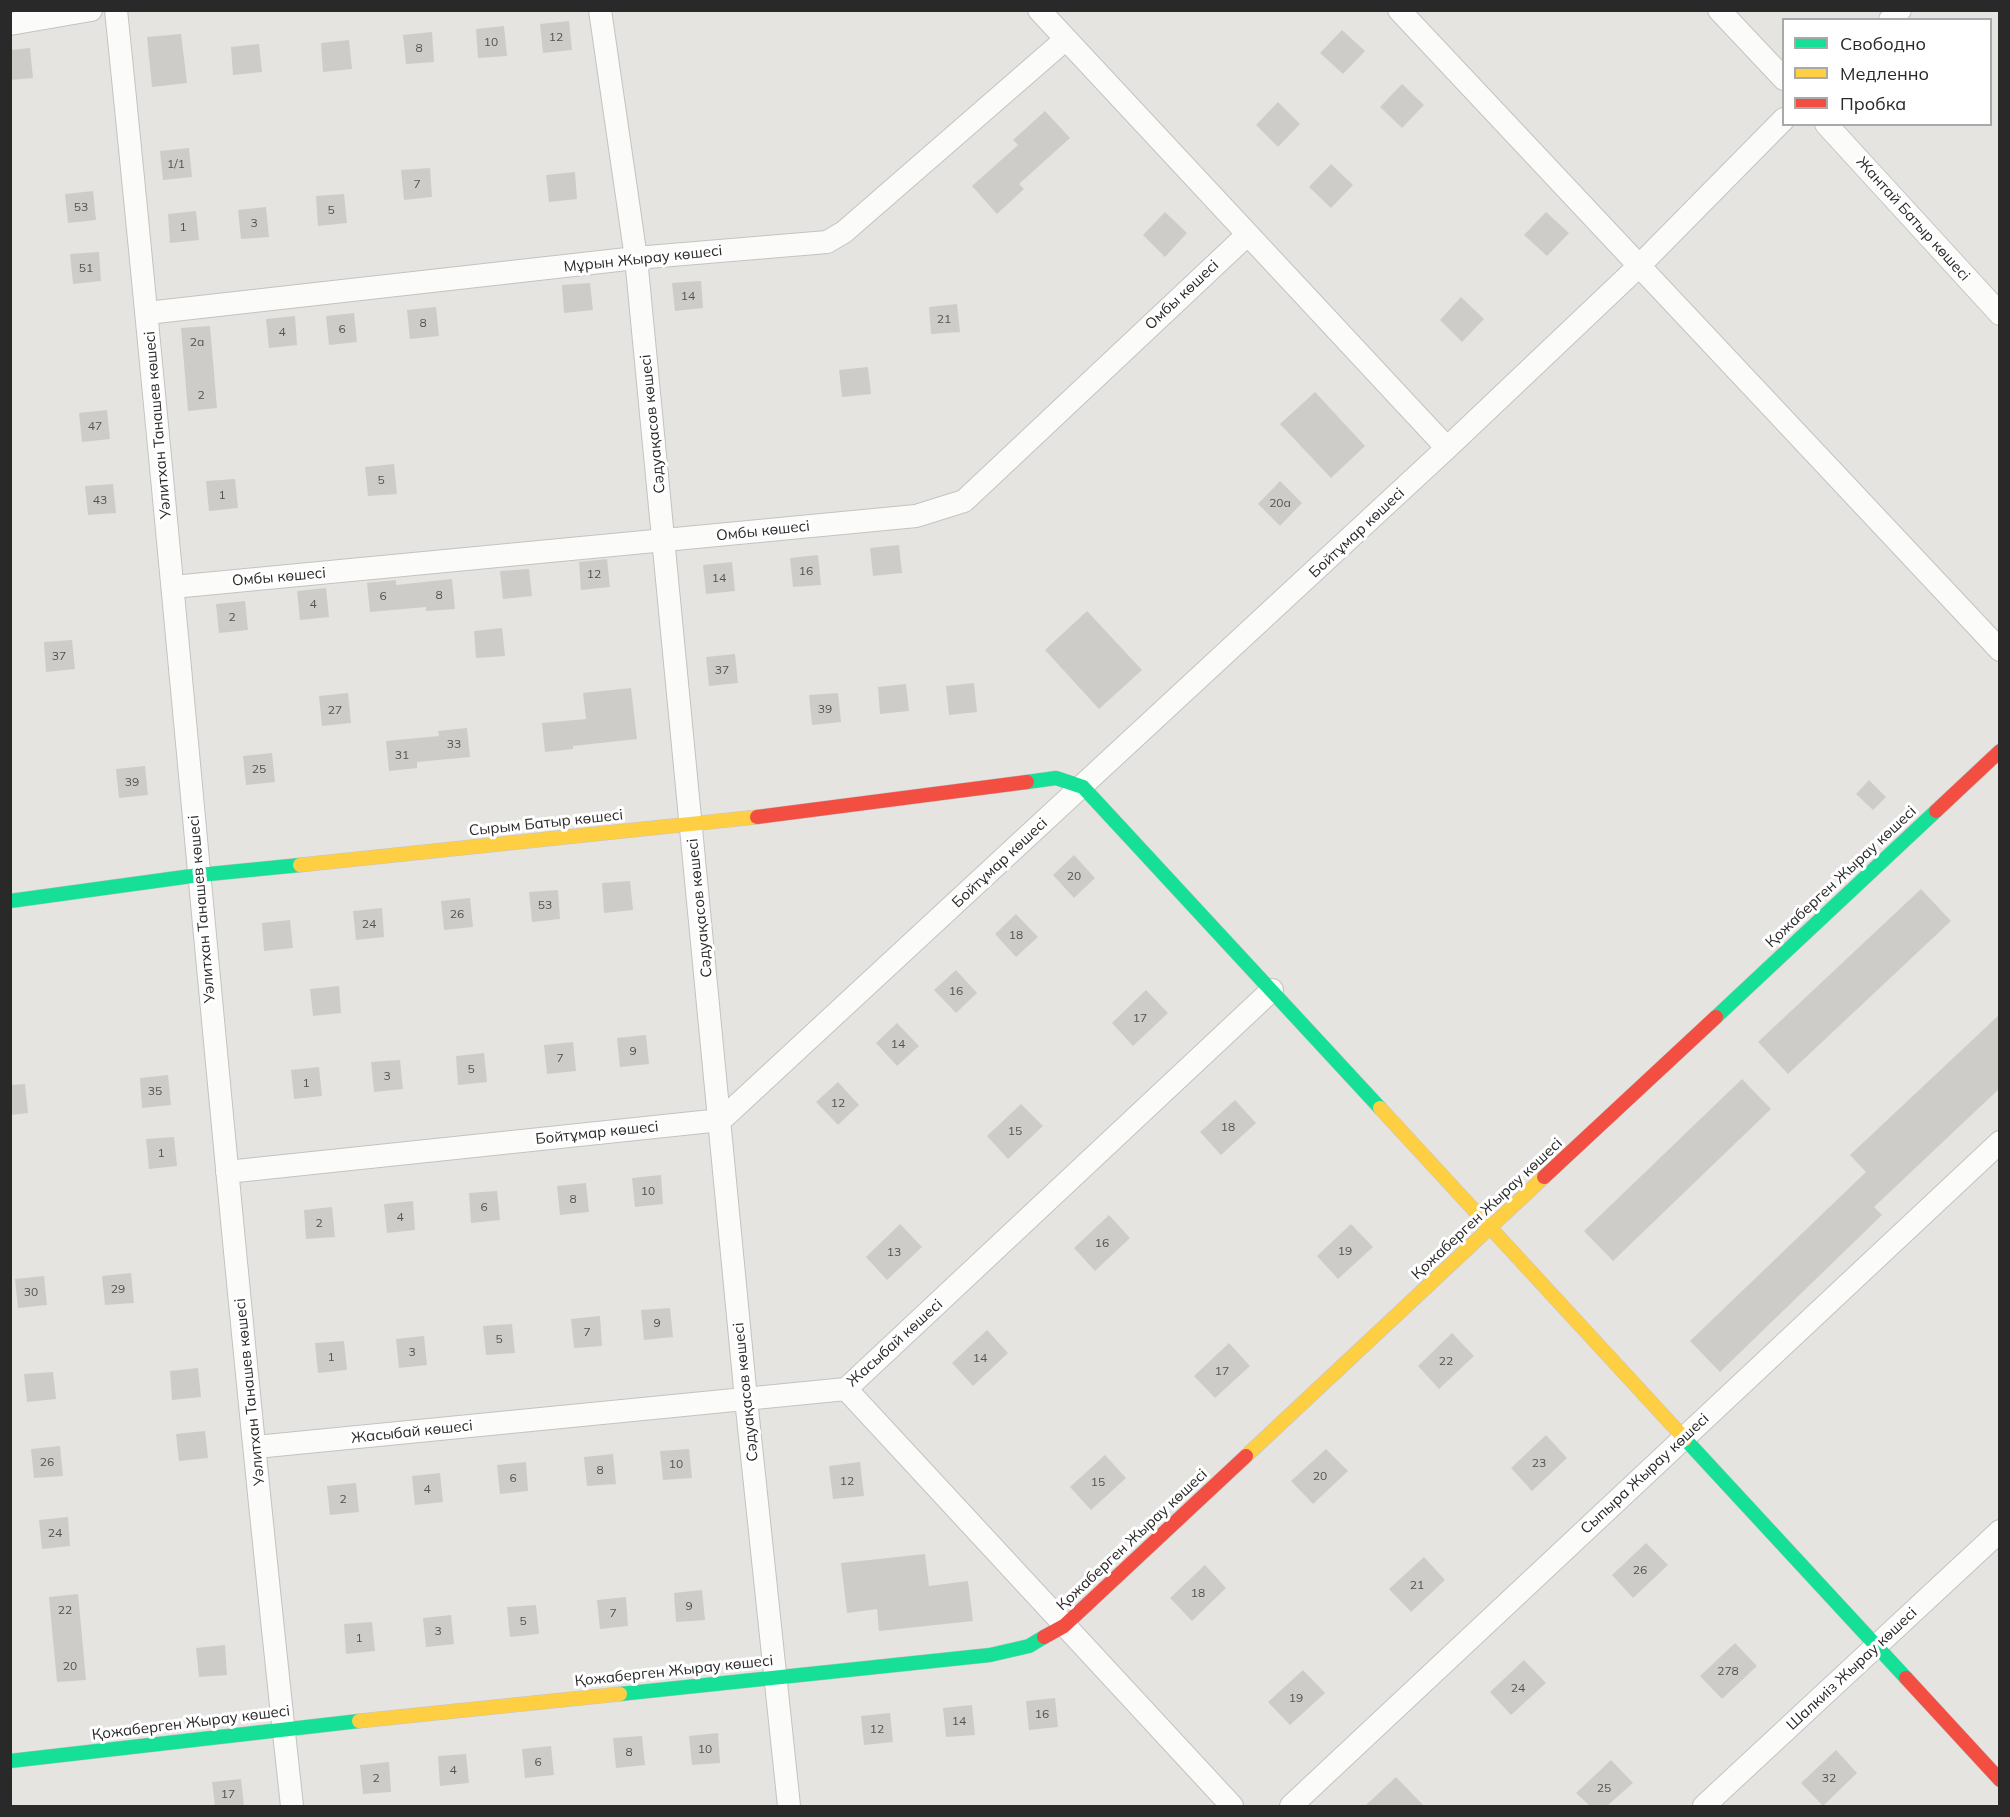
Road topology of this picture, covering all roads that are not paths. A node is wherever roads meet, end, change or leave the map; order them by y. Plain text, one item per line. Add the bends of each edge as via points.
1 (91, 10) edge
2 (116, 10) edge
3 (600, 10) edge
4 (1039, 10) edge
5 (1400, 10) edge
6 (1719, 10) edge
7 (10, 24) edge
8 (1066, 39) junction
9 (1782, 77) edge
10 (1782, 121) edge
11 (1828, 126) edge
12 (1247, 235) junction
13 (636, 258) junction
14 (1640, 265) junction
15 (147, 313) junction
16 (2000, 314) edge
17 (1447, 448) junction
18 (665, 541) junction
19 (173, 587) junction
20 (2000, 650) edge
21 (2000, 751) edge
22 (1083, 787) junction
23 (692, 825) junction
24 (199, 875) junction
25 (10, 901) edge
26 (1272, 990) junction
27 (721, 1120) junction
28 (2000, 1142) edge
29 (227, 1172) junction
30 (1491, 1229) junction
31 (846, 1389) junction
32 (746, 1399) junction
33 (1683, 1438) junction
34 (256, 1448) junction
35 (2000, 1531) edge
36 (1064, 1626) junction
37 (1876, 1647) junction
38 (777, 1677) junction
39 (283, 1729) junction
40 (10, 1761) edge
41 (2000, 1779) edge
42 (292, 1806) edge
43 (789, 1806) edge
44 (1232, 1806) edge
45 (1291, 1806) edge
46 (1704, 1806) edge

1 - 7 street
2 - 15 street, Уәлитхан Танашев көшесі
3 - 13 street, Сәдуақасов көшесі
4 - 8 street
5 - 14 street
6 - 9 street
8 - 12 street
8 - 13 street, Мұрын Жырау көшесі via 844,232 827,242
10 - 14 street, Бойтұмар көшесі
11 - 16 street, Жантай Батыр көшесі
12 - 17 street
12 - 18 street, Омбы көшесі via 964,501 916,516
13 - 15 street, Мұрын Жырау көшесі
13 - 18 street, Сәдуақасов көшесі
14 - 17 street, Бойтұмар көшесі
14 - 20 street
15 - 19 street, Уәлитхан Танашев көшесі
17 - 22 street, Бойтұмар көшесі
18 - 19 street, Омбы көшесі
18 - 23 street, Сәдуақасов көшесі
19 - 24 street, Уәлитхан Танашев көшесі
21 - 30 street, Қожаберген Жырау көшесі
22 - 23 street, Сырым Батыр көшесі via 1056,778
22 - 26 street
22 - 27 street, Бойтұмар көшесі
23 - 24 street, Сырым Батыр көшесі
23 - 27 street, Сәдуақасов көшесі
24 - 25 street, Сырым Батыр көшесі
24 - 29 street, Уәлитхан Танашев көшесі
26 - 30 street
26 - 31 street, Жасыбай көшесі
27 - 29 street, Бойтұмар көшесі
27 - 32 street, Сәдуақасов көшесі
28 - 33 street, Сыпыра Жырау көшесі
29 - 34 street, Уәлитхан Танашев көшесі
30 - 33 street
30 - 36 street, Қожаберген Жырау көшесі
31 - 32 street, Жасыбай көшесі
31 - 36 street
32 - 34 street, Жасыбай көшесі
32 - 38 street, Сәдуақасов көшесі
33 - 37 street
33 - 45 street, Сыпыра Жырау көшесі
34 - 39 street, Уәлитхан Танашев көшесі
35 - 37 street, Шалкиіз Жырау көшесі
36 - 38 street, Қожаберген Жырау көшесі via 1029,1646 990,1655
36 - 44 street
37 - 41 street
37 - 46 street, Шалкиіз Жырау көшесі
38 - 39 street, Қожаберген Жырау көшесі
38 - 43 street, Сәдуақасов көшесі
39 - 40 street, Қожаберген Жырау көшесі
39 - 42 street, Уәлитхан Танашев көшесі

